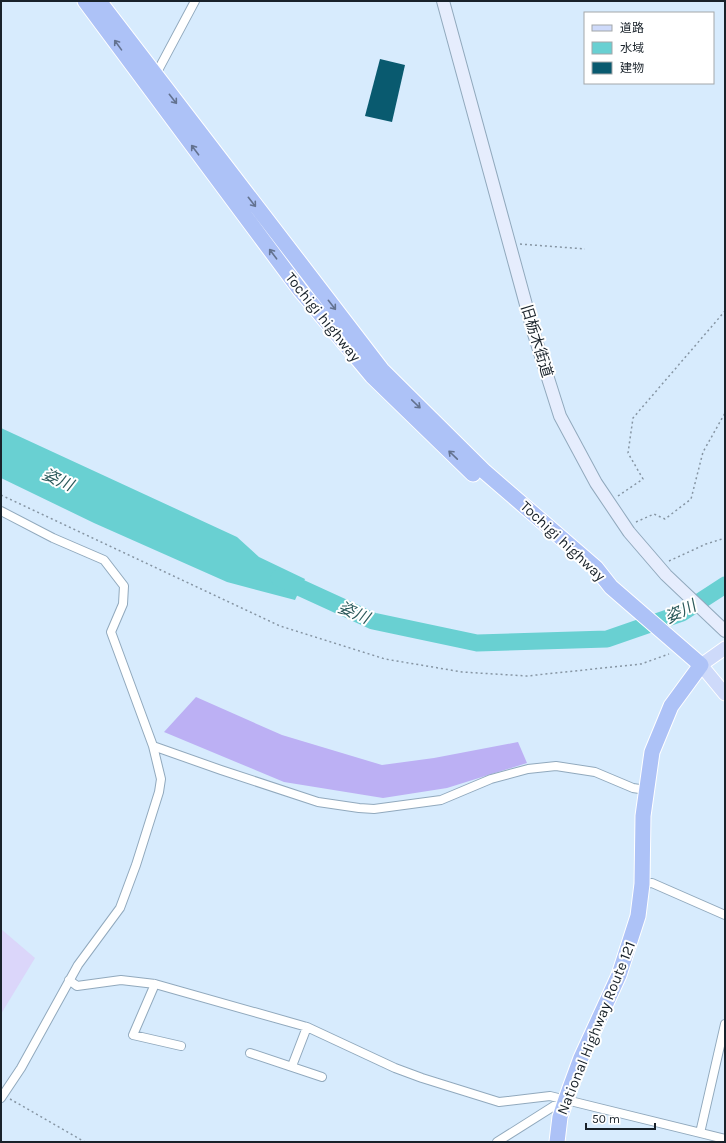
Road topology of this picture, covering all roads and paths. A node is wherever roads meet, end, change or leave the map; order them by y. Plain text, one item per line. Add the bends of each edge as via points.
1 (85, 1) edge
2 (99, 1) edge
3 (195, 1) edge
4 (442, 1) edge
5 (152, 82) junction
6 (509, 242) junction
7 (585, 249) dead end
8 (725, 311) edge
9 (725, 412) edge
10 (1, 495) edge
11 (608, 502) junction
12 (1, 511) edge
13 (629, 532) junction
14 (725, 538) edge
15 (662, 571) junction
16 (725, 631) edge
17 (681, 647) junction
18 (725, 648) edge
19 (701, 665) junction
20 (725, 678) edge
21 (725, 694) edge
22 (152, 746) junction
23 (646, 790) junction
24 (642, 884) junction
25 (725, 915) edge
26 (69, 980) junction
27 (156, 984) junction
28 (725, 1024) edge
29 (307, 1027) junction
30 (181, 1046) dead end
31 (250, 1053) dead end
32 (292, 1066) junction
33 (322, 1077) dead end
34 (2, 1097) edge
35 (566, 1099) junction
36 (700, 1133) junction
37 (725, 1139) edge
38 (85, 1142) edge
39 (497, 1142) edge
40 (557, 1142) edge

5 -> 1 highway, Tochigi highway
2 - 5 highway, Tochigi highway
3 - 5 street
4 - 6 street, 旧栃木街道
5 - 17 highway, Tochigi highway via 300,290 372,376 471,472 587,574 611,587
6 - 7 path
6 - 11 street, 旧栃木街道 via 560,416 580,456
8 - 11 path via 633,418 628,453 643,479
9 - 13 path via 703,452 691,499 665,519 654,514 637,521
10 - 17 path via 280,626 385,659 462,672 527,676 640,664
11 - 13 street, 旧栃木街道
12 - 22 street via 53,538 104,560 124,586 123,604 111,632
13 - 15 street, 旧栃木街道
14 - 15 path via 706,544
15 - 16 street, 旧栃木街道
17 - 19 highway, Tochigi highway
18 - 19 main road
19 - 20 main road
19 - 21 main road
19 - 23 highway, National Highway Route 121 via 671,706 661,728 652,752
22 - 23 street via 318,802 359,808 374,809 441,800 491,780 556,766 595,772 633,788
22 - 26 street via 161,779 136,865 120,908
23 - 24 highway, National Highway Route 121
24 - 25 street via 652,883
24 - 35 highway, National Highway Route 121 via 638,916 629,948
26 - 27 street via 77,986 120,980
26 - 34 street via 21,1068
27 - 29 street
27 - 30 street via 133,1035
28 - 36 street
29 - 32 street
29 - 35 street via 395,1068 499,1102 550,1096
31 - 32 street
32 - 33 street
34 - 38 path
35 - 36 street
35 - 39 street
35 - 40 highway, National Highway Route 121 via 560,1117
36 - 37 street

